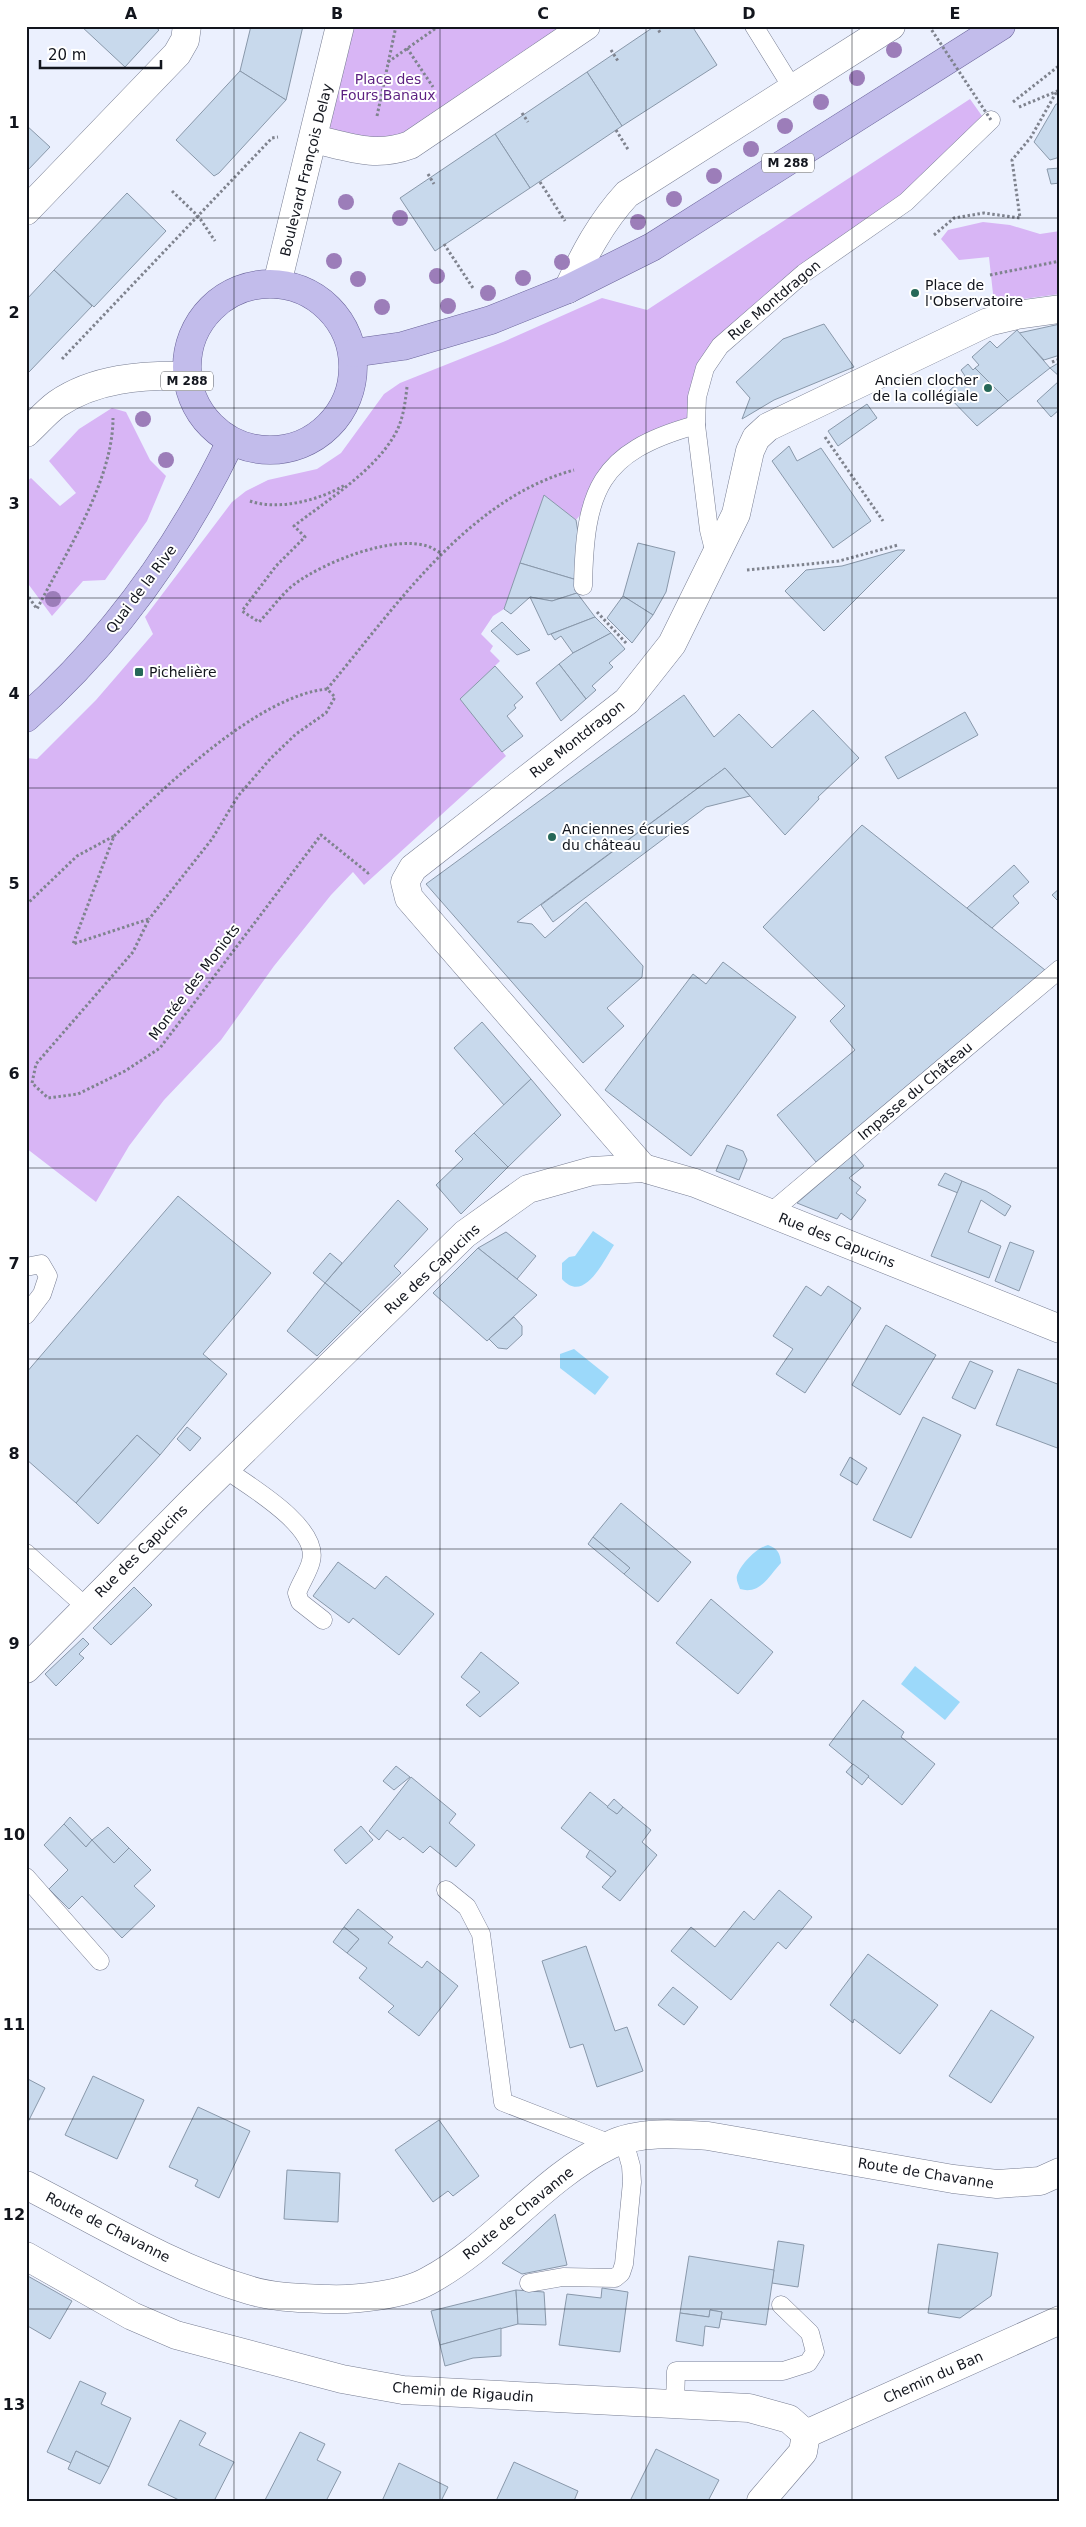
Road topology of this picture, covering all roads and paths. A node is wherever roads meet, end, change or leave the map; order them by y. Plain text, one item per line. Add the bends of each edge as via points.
1 (187, 26) edge
2 (340, 26) edge
3 (396, 26) edge
4 (439, 26) edge
5 (586, 26) edge
6 (656, 26) edge
7 (754, 26) edge
8 (891, 26) edge
9 (929, 26) edge
10 (1001, 26) edge
11 (661, 34) dead end
12 (408, 48) junction
13 (388, 62) junction
14 (1060, 65) edge
15 (793, 89) junction
16 (1058, 90) edge
17 (1006, 107) dead end
18 (1016, 109) dead end
19 (452, 116) junction
20 (996, 116) joint
21 (375, 124) dead end
22 (280, 136) dead end
23 (314, 139) junction
24 (540, 182) dead end
25 (172, 191) dead end
26 (26, 211) edge
27 (199, 217) junction
28 (568, 226) dead end
29 (934, 235) dead end
30 (215, 241) dead end
31 (444, 244) dead end
32 (1060, 261) edge
33 (990, 275) dead end
34 (278, 284) junction
35 (568, 289) junction
36 (478, 296) dead end
37 (1060, 309) edge
38 (353, 353) junction
39 (1060, 359) edge
40 (61, 360) dead end
41 (1052, 362) dead end
42 (186, 376) junction
43 (111, 381) junction
44 (408, 388) dead end
45 (696, 425) junction
46 (821, 432) dead end
47 (26, 433) edge
48 (231, 441) junction
49 (615, 465) junction
50 (360, 475) junction
51 (250, 501) dead end
52 (883, 521) dead end
53 (898, 545) dead end
54 (441, 554) junction
55 (714, 558) junction
56 (583, 586) joint
57 (26, 593) edge
58 (652, 669) junction
59 (327, 689) junction
60 (26, 718) edge
61 (114, 836) junction
62 (375, 869) dead end
63 (26, 906) edge
64 (149, 919) junction
65 (1060, 969) edge
66 (644, 1168) junction
67 (770, 1213) junction
68 (26, 1266) edge
69 (26, 1315) edge
70 (1060, 1329) edge
71 (225, 1470) junction
72 (26, 1553) edge
73 (86, 1607) junction
74 (323, 1620) dead end
75 (26, 1670) edge
76 (26, 1877) edge
77 (446, 1890) dead end
78 (100, 1960) dead end
79 (618, 2143) junction
80 (1060, 2172) edge
81 (26, 2185) edge
82 (26, 2256) edge
83 (529, 2283) dead end
84 (780, 2305) dead end
85 (1060, 2320) edge
86 (675, 2404) junction
87 (806, 2434) junction
88 (761, 2501) edge

1 - 26 street via 185,40 177,54
2 - 23 street, Boulevard François Delay
3 - 13 path
4 - 12 path
5 - 19 street
6 - 11 path
7 - 15 lane
8 - 15 street
9 - 20 path, bridge
10 - 35 main road, M 288 via 652,247
12 - 13 path
12 - 19 path
13 - 21 path
14 - 17 path
15 - 35 street via 627,194 581,260
16 - 18 path
16 - 29 path via 1032,137 1012,160 1020,218 984,213 954,218
19 - 23 street via 410,145 392,151 370,152
20 - 45 lane, Rue Montdragon via 906,202 804,273 720,346 705,368
22 - 27 path via 272,138
23 - 34 street, Boulevard François Delay
24 - 28 path
25 - 27 path
27 - 30 path
27 - 40 path
31 - 36 path
32 - 33 path
34 - 38 main road, M 288 via 304,290 327,305 344,327
34 - 42 main road, M 288 via 252,285 229,294 210,308 195,328
35 - 38 main road, M 288 via 491,320 403,346
37 - 55 street via 988,322 768,427 756,438 750,451 736,514
38 - 48 main road, M 288 via 353,379 345,404 330,426 315,437 282,450 256,450
39 - 41 path
42 - 43 street via 157,375
42 - 48 main road, M 288 via 200,414 214,430
43 - 47 street via 82,390 57,404
43 - 57 path via 113,421 108,456 98,490 37,609
44 - 50 path via 403,416 394,437
45 - 49 lane via 639,445
45 - 55 lane, Rue Montdragon
46 - 52 path
48 - 60 main road, Quai de la Rive via 191,518 159,567 105,636
49 - 54 path via 583,468 547,477 498,507
49 - 56 lane via 594,495 586,528
50 - 51 path via 326,496 261,505
50 - 54 path via 294,526 305,537 276,566 242,611 259,622 295,584 352,554 409,544 427,546
53 - 55 path via 838,562 734,571
54 - 59 path
55 - 58 street, Rue Montdragon via 672,644
56 - 58 path via 603,619
58 - 66 street, Rue Montdragon via 627,701 413,868 405,882 409,898
59 - 61 path via 313,690 259,715 176,776
59 - 64 path via 335,697 326,713 296,734 238,796 212,839
61 - 63 path via 77,856
61 - 64 path via 74,944
62 - 64 path, Montée des Moniots via 368,873 321,835 160,1048 125,1071 78,1094 48,1098 32,1083 36,1064 133,952
65 - 67 lane, Impasse du Château
66 - 67 street, Rue des Capucins via 695,1183
66 - 71 street, Rue des Capucins via 592,1171 528,1189 465,1234
67 - 70 street, Rue des Capucins
68 - 69 lane via 41,1264 48,1276 42,1294
71 - 73 street, Rue des Capucins
71 - 74 lane via 299,1525 310,1542 312,1561 297,1593 300,1602
72 - 73 lane
73 - 75 street, Rue des Capucins
76 - 78 lane
77 - 79 lane via 467,1907 481,1934 502,2102
79 - 80 street, Route de Chavanne via 650,2135 708,2136 998,2184 1040,2181
79 - 81 street, Route de Chavanne via 557,2178 466,2256 427,2282 383,2295 341,2300 293,2298 250,2290 181,2265
79 - 83 lane via 631,2166 632,2182 621,2273 615,2278 563,2277
82 - 86 street, Chemin de Rigaudin via 132,2316 176,2335 342,2379 403,2390
84 - 86 lane via 810,2333 815,2352 808,2363 783,2371 676,2371
85 - 87 street, Chemin du Ban
86 - 87 street, Chemin de Rigaudin via 749,2408 789,2419
87 - 88 street via 804,2452

